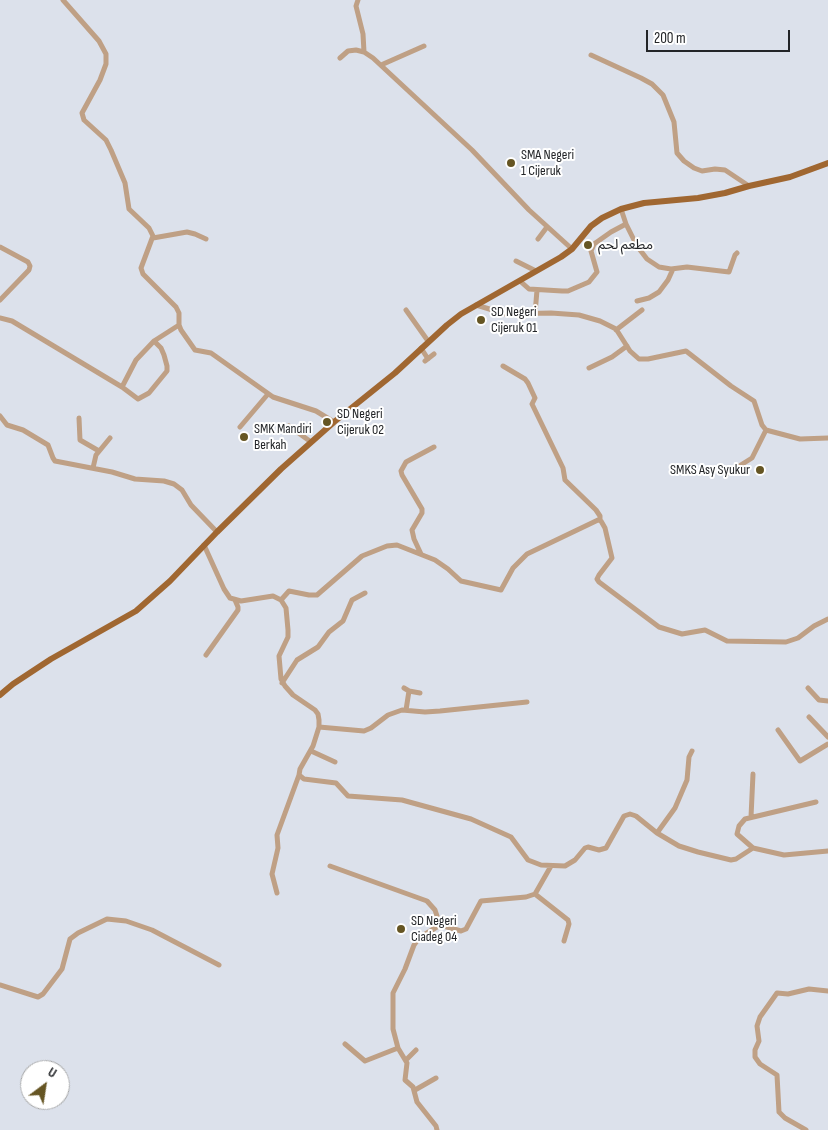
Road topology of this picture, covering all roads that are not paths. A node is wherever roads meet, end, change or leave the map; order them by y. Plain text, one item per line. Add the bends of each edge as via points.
1 (63, 0) edge
2 (358, 0) edge
3 (424, 46) dead end
4 (364, 52) junction
5 (591, 55) dead end
6 (340, 58) dead end
7 (381, 65) junction
8 (828, 163) edge
9 (749, 186) junction
10 (621, 209) junction
11 (626, 224) junction
12 (547, 226) junction
13 (153, 238) junction
14 (206, 239) dead end
15 (538, 239) dead end
16 (0, 247) edge
17 (572, 249) junction
18 (738, 253) dead end
19 (516, 260) dead end
20 (673, 269) junction
21 (536, 271) junction
22 (520, 281) junction
23 (536, 290) junction
24 (0, 300) edge
25 (637, 301) dead end
26 (476, 305) junction
27 (406, 310) dead end
28 (642, 310) dead end
29 (535, 314) junction
30 (0, 318) edge
31 (180, 325) junction
32 (616, 330) junction
33 (154, 341) junction
34 (428, 341) junction
35 (421, 348) junction
36 (628, 348) junction
37 (434, 354) dead end
38 (503, 366) dead end
39 (589, 368) dead end
40 (122, 388) junction
41 (268, 394) junction
42 (0, 416) edge
43 (79, 418) dead end
44 (334, 422) junction
45 (2, 424) edge
46 (289, 426) dead end
47 (240, 427) dead end
48 (766, 430) junction
49 (110, 438) dead end
50 (828, 438) edge
51 (312, 442) junction
52 (434, 448) dead end
53 (100, 451) junction
54 (94, 465) junction
55 (728, 473) dead end
56 (600, 520) junction
57 (217, 532) junction
58 (204, 545) junction
59 (421, 555) junction
60 (364, 593) dead end
61 (235, 600) junction
62 (281, 600) junction
63 (828, 619) edge
64 (206, 655) dead end
65 (282, 683) junction
66 (404, 688) dead end
67 (808, 688) dead end
68 (410, 692) junction
69 (420, 693) dead end
70 (0, 695) edge
71 (527, 702) dead end
72 (828, 702) edge
73 (406, 710) junction
74 (809, 717) dead end
75 (319, 727) junction
76 (778, 730) dead end
77 (828, 737) edge
78 (828, 744) edge
79 (692, 751) dead end
80 (311, 752) junction
81 (335, 762) dead end
82 (753, 774) dead end
83 (299, 775) junction
84 (816, 802) dead end
85 (751, 817) junction
86 (658, 833) junction
87 (753, 848) junction
88 (828, 851) edge
89 (330, 866) dead end
90 (551, 866) junction
91 (278, 893) dead end
92 (535, 894) junction
93 (440, 925) junction
94 (564, 941) dead end
95 (219, 965) dead end
96 (0, 985) edge
97 (828, 991) edge
98 (345, 1044) dead end
99 (398, 1048) junction
100 (416, 1050) dead end
101 (406, 1060) junction
102 (436, 1078) dead end
103 (415, 1090) junction
104 (437, 1130) edge
105 (806, 1130) edge

1 - 13 street via 99,41 106,54 103,74 82,116 108,144 125,183 129,209 152,232
2 - 4 street via 356,6
3 - 7 street
4 - 6 street via 352,50
4 - 7 street
5 - 9 street via 652,84 663,95 674,122 679,157 698,170 725,170
7 - 12 street
8 - 9 main road via 790,177
9 - 10 main road via 711,196 657,201
10 - 11 street
10 - 17 main road via 597,221
11 - 20 street via 647,259 659,267
11 - 23 street via 602,237 592,247 598,269 589,282 568,291
12 - 15 street
12 - 17 street
13 - 14 street via 187,232
13 - 31 street via 141,271 176,307
16 - 24 street via 30,266
17 - 21 main road
18 - 20 street via 734,255 729,272 687,267
19 - 21 street
20 - 25 street via 659,292
21 - 22 main road
22 - 23 street via 527,288
22 - 26 main road
23 - 29 street
26 - 29 street via 502,313
26 - 34 main road via 454,318
27 - 34 street
28 - 32 street
29 - 32 street via 579,316 605,323
30 - 40 street via 12,321
31 - 33 street
31 - 41 street via 195,350 211,353
32 - 36 street
33 - 40 street via 136,360
33 - 40 street via 161,348 167,371 140,399
34 - 35 main road
35 - 37 street via 427,360
35 - 44 main road
36 - 39 street
36 - 48 street via 639,359 682,350 687,352 754,401
38 - 56 street via 528,383 534,396 532,404 563,468 565,480 596,510
41 - 44 street via 316,411
41 - 47 street
42 - 45 street
43 - 53 street via 80,440
44 - 51 main road
45 - 54 street via 30,433 49,446 54,460
46 - 51 street
48 - 50 street via 800,439
48 - 55 street via 752,458
49 - 53 street
51 - 57 main road
52 - 59 street via 406,462 401,471 423,511 412,530
53 - 54 street
54 - 57 street via 135,479 174,484
56 - 59 street via 527,554 513,568 501,590 461,581 442,564
56 - 63 street via 612,558 597,579 659,627 682,634 705,630 726,641 786,642
57 - 58 main road
58 - 61 street via 226,593
58 - 70 main road via 132,615 51,659
59 - 62 street via 397,545 387,546 362,556 317,595 289,590
60 - 65 street via 352,600 343,621 318,647 297,660
61 - 62 street via 268,596
61 - 64 street via 238,610
62 - 65 street via 286,608 288,630 279,656
65 - 75 street via 300,701 315,710
66 - 68 street
67 - 72 street via 820,700
68 - 69 street
68 - 73 street
71 - 73 street via 440,712
73 - 75 street via 388,715 367,730
74 - 77 street
75 - 80 street
76 - 78 street via 800,761
79 - 86 street via 688,780
80 - 81 street
80 - 83 street
82 - 85 street
83 - 90 street via 304,779 336,784 348,796 402,800 471,820 511,837 532,862
83 - 91 street via 277,835 278,848 272,874
84 - 85 street
85 - 87 street via 739,826 737,834
86 - 87 street via 687,849 731,860
86 - 90 street via 630,814 624,816 606,848 588,847 565,866
87 - 88 street via 784,855
89 - 93 street via 427,901 436,910
90 - 92 street
92 - 93 street via 481,901 466,929 461,931
92 - 94 street via 568,920
93 - 99 street via 416,941 393,993 393,1029
95 - 96 street via 152,930 126,921 107,919 70,939 62,969 43,994 38,997
97 - 105 street via 809,988 788,994 777,993 757,1026 759,1041 755,1057 777,1075 779,1112
98 - 99 street via 364,1060
99 - 101 street
100 - 101 street
101 - 103 street via 405,1080
102 - 103 street
103 - 104 street via 417,1102

